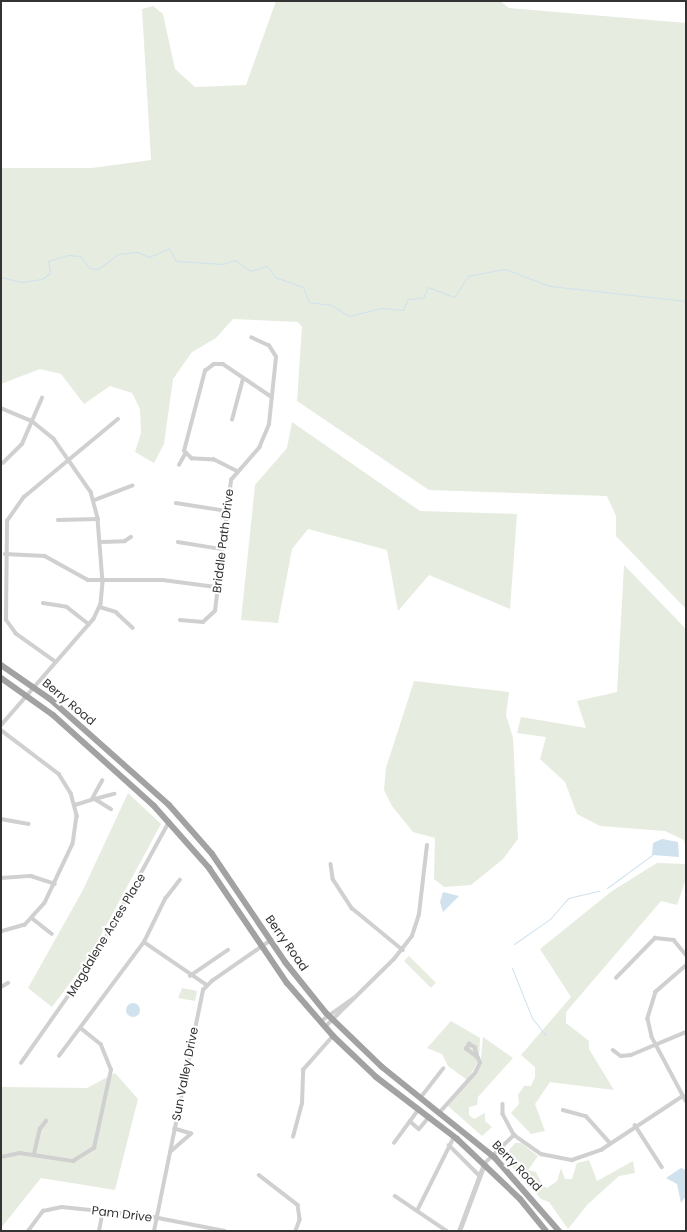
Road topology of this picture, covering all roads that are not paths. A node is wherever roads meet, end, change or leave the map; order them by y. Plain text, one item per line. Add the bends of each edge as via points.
1 (252, 338) dead end
2 (243, 379) junction
3 (272, 397) junction
4 (42, 398) dead end
5 (1, 408) edge
6 (118, 419) dead end
7 (232, 420) dead end
8 (32, 421) junction
9 (185, 454) junction
10 (69, 459) junction
11 (3, 463) dead end
12 (179, 465) dead end
13 (236, 471) junction
14 (132, 486) dead end
15 (95, 500) junction
16 (176, 503) dead end
17 (226, 511) junction
18 (98, 519) junction
19 (58, 520) dead end
20 (131, 537) dead end
21 (100, 542) junction
22 (178, 542) dead end
23 (221, 549) junction
24 (5, 554) junction
25 (103, 582) junction
26 (216, 587) junction
27 (43, 603) dead end
28 (100, 607) junction
29 (180, 620) dead end
30 (89, 624) junction
31 (133, 628) dead end
32 (54, 661) junction
33 (1, 665) edge
34 (1, 678) edge
35 (33, 686) junction
36 (26, 694) junction
37 (1, 717) edge
38 (5, 720) junction
39 (1, 726) edge
40 (1, 730) edge
41 (102, 781) dead end
42 (114, 794) dead end
43 (93, 799) junction
44 (75, 805) junction
45 (111, 809) dead end
46 (1, 819) edge
47 (170, 822) junction
48 (29, 824) dead end
49 (427, 845) dead end
50 (331, 864) dead end
51 (1, 878) edge
52 (180, 880) dead end
53 (55, 884) junction
54 (33, 919) junction
55 (1, 932) edge
56 (52, 934) dead end
57 (271, 940) junction
58 (144, 942) junction
59 (262, 946) junction
60 (228, 950) dead end
61 (403, 950) junction
62 (686, 955) edge
63 (686, 966) edge
64 (190, 976) junction
65 (616, 978) dead end
66 (8, 983) dead end
67 (207, 985) junction
68 (1, 987) edge
69 (330, 1017) junction
70 (320, 1022) junction
71 (325, 1027) junction
72 (80, 1029) junction
73 (686, 1032) edge
74 (333, 1036) junction
75 (655, 1043) junction
76 (613, 1050) dead end
77 (59, 1056) dead end
78 (478, 1058) dead end
79 (21, 1063) dead end
80 (443, 1069) dead end
81 (683, 1096) junction
82 (421, 1097) junction
83 (686, 1101) edge
84 (503, 1104) dead end
85 (419, 1109) junction
86 (563, 1110) dead end
87 (440, 1112) junction
88 (429, 1117) junction
89 (46, 1121) dead end
90 (410, 1121) junction
91 (635, 1125) junction
92 (174, 1129) junction
93 (514, 1135) junction
94 (293, 1136) dead end
95 (454, 1137) junction
96 (394, 1143) dead end
97 (610, 1143) junction
98 (449, 1145) junction
99 (170, 1152) junction
100 (34, 1154) junction
101 (1, 1157) edge
102 (495, 1158) junction
103 (484, 1164) junction
104 (662, 1167) dead end
105 (259, 1175) dead end
106 (479, 1175) junction
107 (395, 1196) dead end
108 (418, 1210) junction
109 (103, 1211) junction
110 (157, 1218) junction
111 (28, 1231) edge
112 (99, 1231) edge
113 (154, 1231) edge
114 (225, 1231) edge
115 (296, 1231) edge
116 (447, 1231) edge
117 (459, 1231) edge
118 (546, 1231) edge
119 (560, 1231) edge

1 - 3 street, Briddle Path Drive via 264,342 274,352
2 - 3 street
2 - 7 street
2 - 9 street via 219,363 205,371 184,445
3 - 13 street, Briddle Path Drive via 263,441
4 - 8 street
5 - 8 street
6 - 10 street
8 - 10 street via 54,439
8 - 11 street via 20,447
9 - 12 street
9 - 13 street via 196,460 214,460
10 - 15 street
10 - 24 street via 13,511 6,526
13 - 17 street, Briddle Path Drive via 231,480
14 - 15 street
15 - 18 street
16 - 17 street
17 - 23 street, Briddle Path Drive
18 - 19 street
18 - 21 street
20 - 21 street via 125,541
21 - 25 street
22 - 23 street
23 - 26 street, Briddle Path Drive
24 - 25 street via 45,556 78,576
24 - 32 street via 6,620 16,634
25 - 26 street via 153,579
25 - 28 street
26 - 29 street, Briddle Path Drive via 212,618 203,622
27 - 30 street via 67,607
28 - 30 street
28 - 31 street via 116,612
30 - 32 street
32 - 35 street
33 - 35 highway, Berry Road
34 - 36 highway, Berry Road
35 - 36 street
35 - 57 highway, Berry Road via 169,805 212,854
36 - 38 street
36 - 47 highway, Berry Road via 134,786
37 - 38 street
38 - 39 street
40 - 44 street via 56,771
41 - 43 street
42 - 43 street
43 - 44 street
43 - 45 street
44 - 53 street via 74,840
46 - 48 street
47 - 59 highway, Berry Road via 216,877
47 - 79 street, Magdalene Acres Place via 92,962
49 - 61 street via 419,914
50 - 61 street via 332,879 352,908
51 - 53 street via 31,876
52 - 58 street via 165,899
53 - 54 street
54 - 55 street via 21,927
54 - 56 street
57 - 59 street
57 - 69 highway, Berry Road
58 - 64 street
58 - 72 street
59 - 67 street
59 - 70 highway, Berry Road
60 - 64 street
61 - 69 street via 355,998
62 - 65 street via 674,940 655,938
63 - 75 street via 653,998 648,1020
64 - 67 street
66 - 68 street
67 - 92 street, Sun Valley Drive via 198,1008
69 - 70 street
69 - 71 street
69 - 82 highway, Berry Road via 382,1067
70 - 71 highway, Berry Road
71 - 74 highway, Berry Road
72 - 77 street
72 - 100 street via 101,1045 111,1070 98,1140 84,1158 73,1161
73 - 75 street
74 - 85 highway, Berry Road via 376,1077
74 - 94 street via 303,1070 302,1104
75 - 76 street via 631,1055 621,1056
75 - 81 street
78 - 87 street via 480,1063 475,1073
80 - 82 street
81 - 83 street
81 - 91 street
82 - 87 highway, Berry Road
84 - 93 street via 503,1114
85 - 88 highway, Berry Road
85 - 90 street
86 - 97 street via 586,1116
87 - 102 highway, Berry Road
88 - 90 street via 419,1128
88 - 95 highway, Berry Road
89 - 100 street via 40,1129
90 - 96 street
91 - 97 street
91 - 104 street
92 - 99 street, Sun Valley Drive
92 - 99 street via 191,1134
93 - 97 street via 541,1154 564,1160 589,1156
93 - 102 street
95 - 98 street
95 - 103 highway, Berry Road
98 - 106 street
98 - 108 street
99 - 110 street, Sun Valley Drive
100 - 101 street
102 - 103 street
102 - 119 highway, Berry Road
103 - 106 street
103 - 118 highway, Berry Road via 529,1209
105 - 115 street via 298,1205 300,1220
106 - 117 street
107 - 108 street
108 - 116 street
109 - 110 street, Pam Drive
109 - 111 street, Pam Drive via 52,1208 43,1211
109 - 112 street
110 - 113 street, Sun Valley Drive
110 - 114 street, Pam Drive

